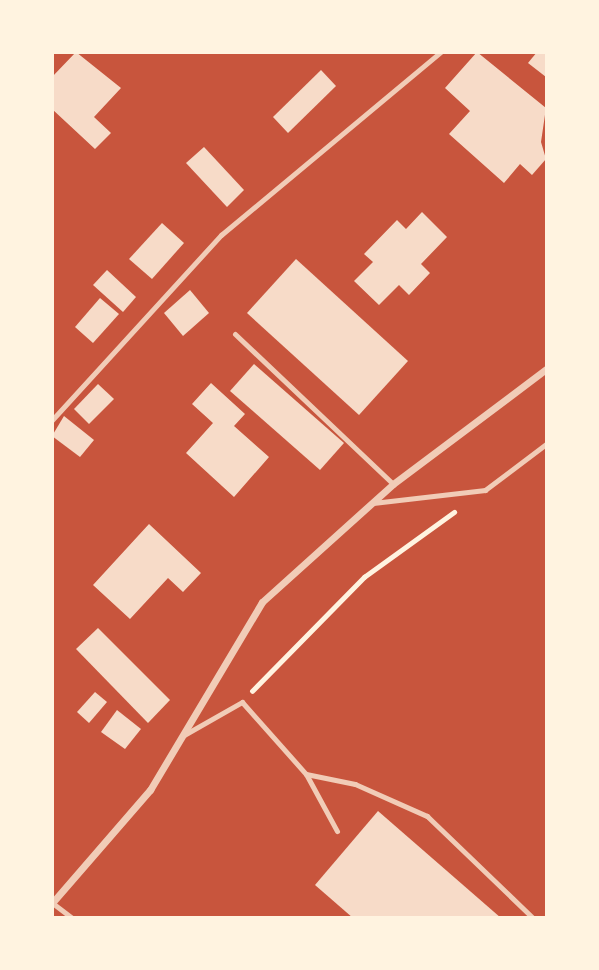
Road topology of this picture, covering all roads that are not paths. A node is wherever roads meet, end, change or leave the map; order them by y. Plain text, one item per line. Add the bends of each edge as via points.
1 (442, 52) edge
2 (235, 334) dead end
3 (547, 369) edge
4 (52, 420) edge
5 (547, 444) edge
6 (393, 484) junction
7 (373, 503) junction
8 (178, 739) junction
9 (306, 774) junction
10 (337, 831) dead end
11 (54, 904) edge
12 (72, 918) edge
13 (533, 918) edge

1 - 4 lane via 222,235
2 - 6 lane
3 - 6 street
5 - 7 lane via 485,490
6 - 7 street
7 - 8 street via 262,602
8 - 9 lane via 242,702
8 - 11 street via 150,790
9 - 10 lane
9 - 13 lane via 355,784 427,816
11 - 12 lane

